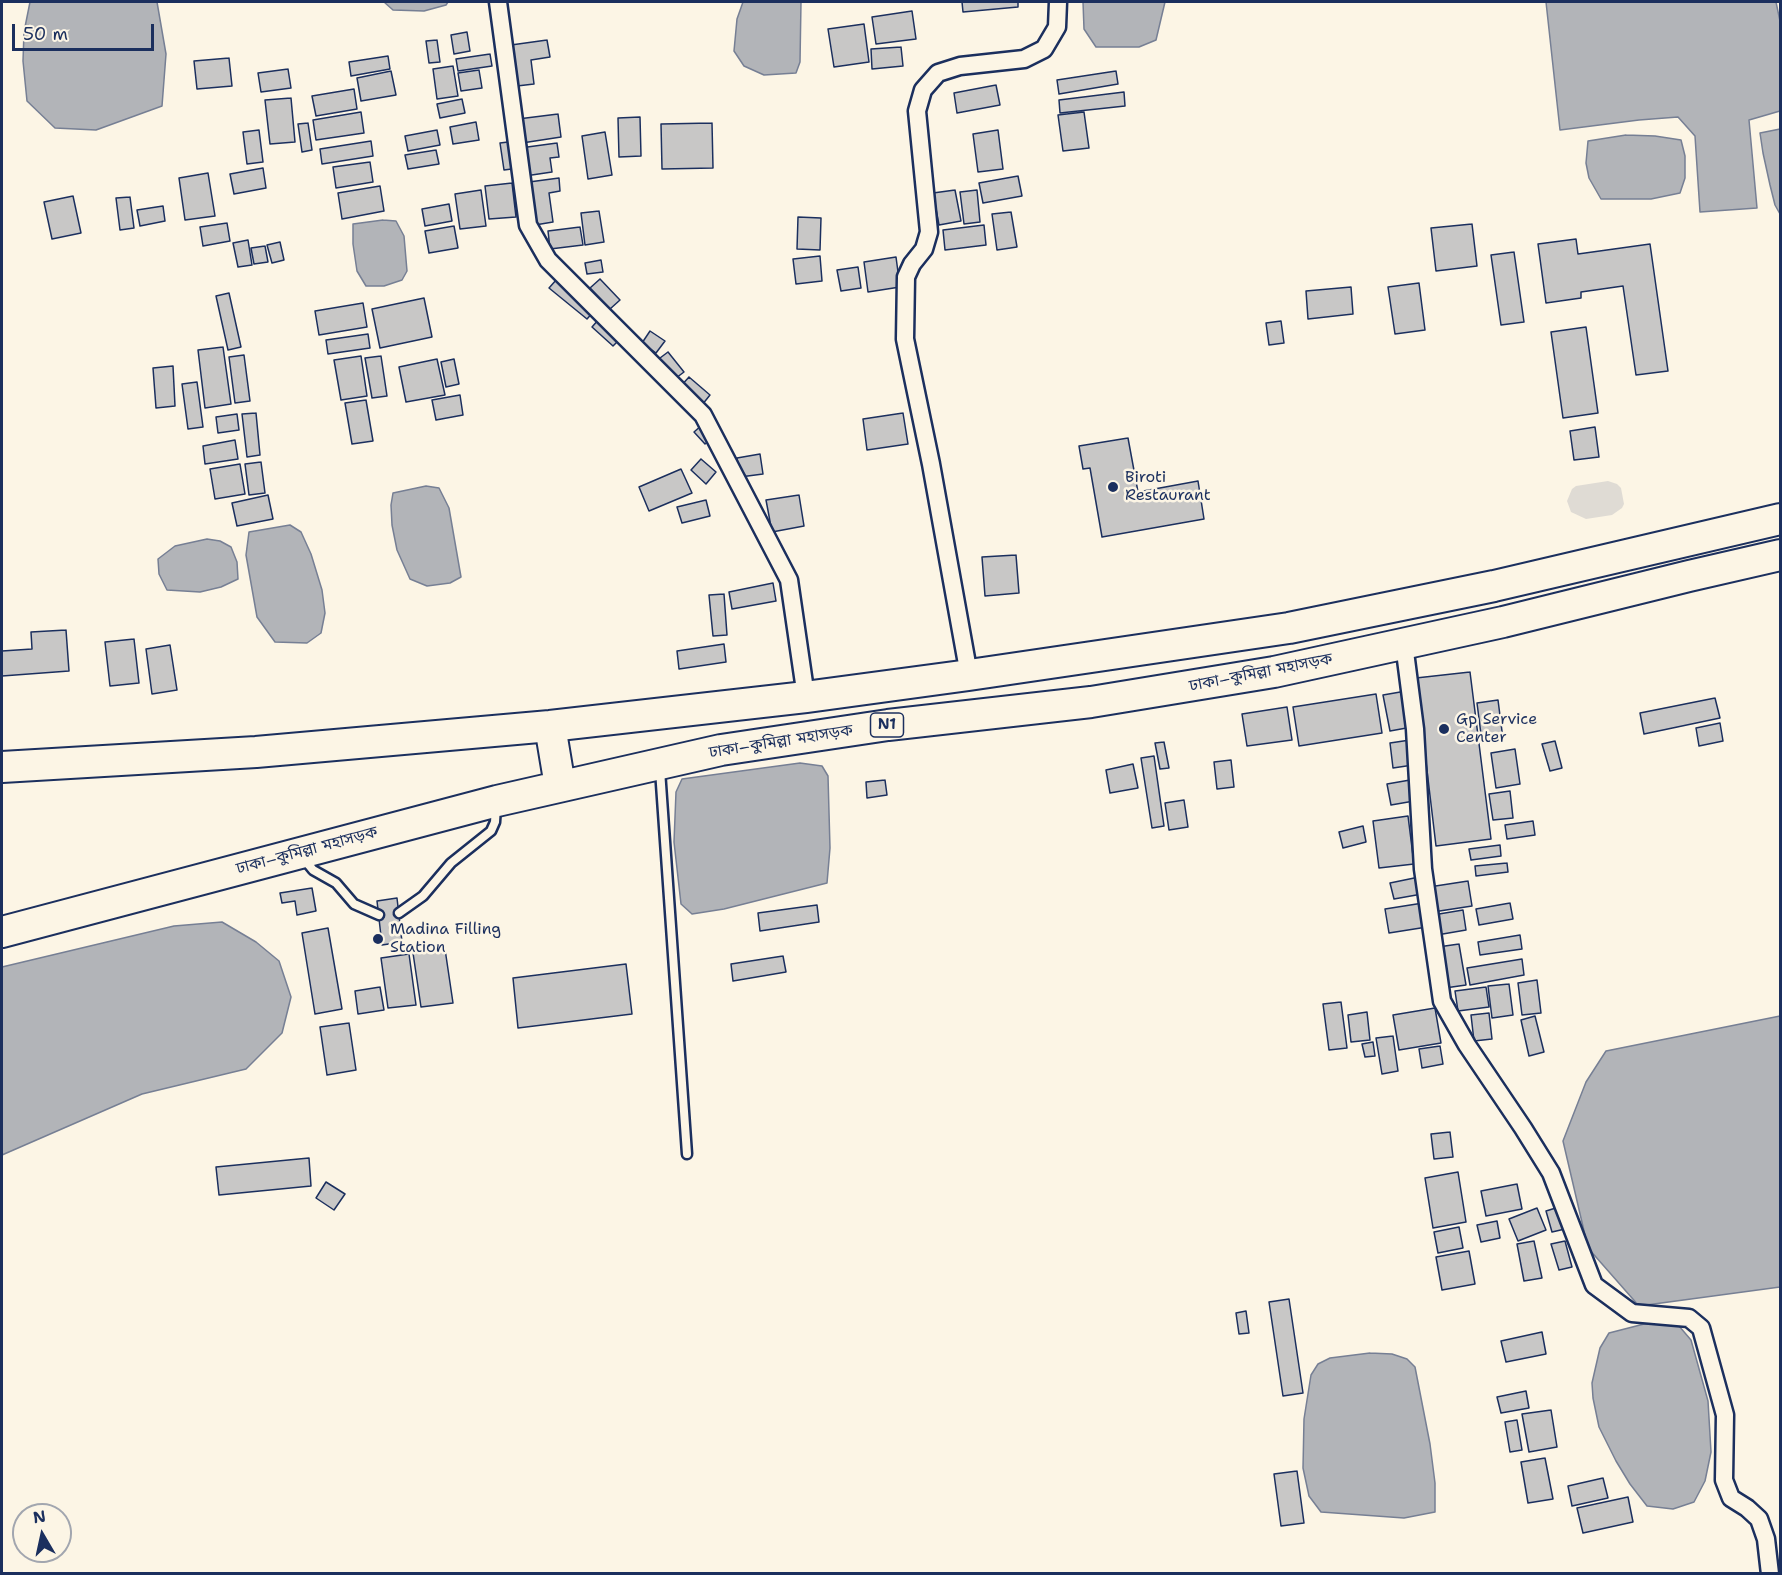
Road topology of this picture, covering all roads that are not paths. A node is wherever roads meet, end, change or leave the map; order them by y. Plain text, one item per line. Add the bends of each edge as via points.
1 (498, 2) edge
2 (1058, 2) edge
3 (1780, 519) edge
4 (1680, 543) junction
5 (1780, 555) edge
6 (1689, 576) junction
7 (1404, 644) junction
8 (969, 675) junction
9 (806, 697) junction
10 (550, 726) junction
11 (660, 764) junction
12 (2, 767) edge
13 (560, 786) junction
14 (497, 801) junction
15 (299, 852) junction
16 (399, 913) dead end
17 (379, 915) dead end
18 (2, 932) edge
19 (687, 1154) dead end
20 (1770, 1574) edge

1 - 9 street via 528,225 548,260 703,414 789,580
2 - 8 street via 1057,27 1044,49 1024,59 960,66 938,73 923,90 917,111 929,232 924,249 906,277 905,339 932,464
3 - 4 highway
4 - 6 highway
4 - 8 highway via 1290,628
5 - 6 highway, ঢাকা–কুমিল্লা মহাসড়ক / N1
6 - 7 highway, ঢাকা–কুমিল্লা মহাসড়ক / N1
7 - 11 highway, ঢাকা–কুমিল্লা মহাসড়ক / N1 via 1274,672 1102,700 888,725 721,750
7 - 20 street via 1415,729 1422,869 1442,1001 1551,1173 1594,1285 1632,1313 1689,1318 1701,1328 1725,1415 1724,1480 1731,1498 1759,1519
8 - 9 highway
9 - 10 highway
10 - 12 highway via 256,752
10 - 13 highway
11 - 13 highway, ঢাকা–কুমিল্লা মহাসড়ক / N1
11 - 19 lane
13 - 14 highway, ঢাকা–কুমিল্লা মহাসড়ক / N1
14 - 15 highway, ঢাকা–কুমিল্লা মহাসড়ক / N1
14 - 16 lane via 491,831 451,863 423,896
15 - 17 lane via 354,904
15 - 18 highway, ঢাকা–কুমিল্লা মহাসড়ক / N1

